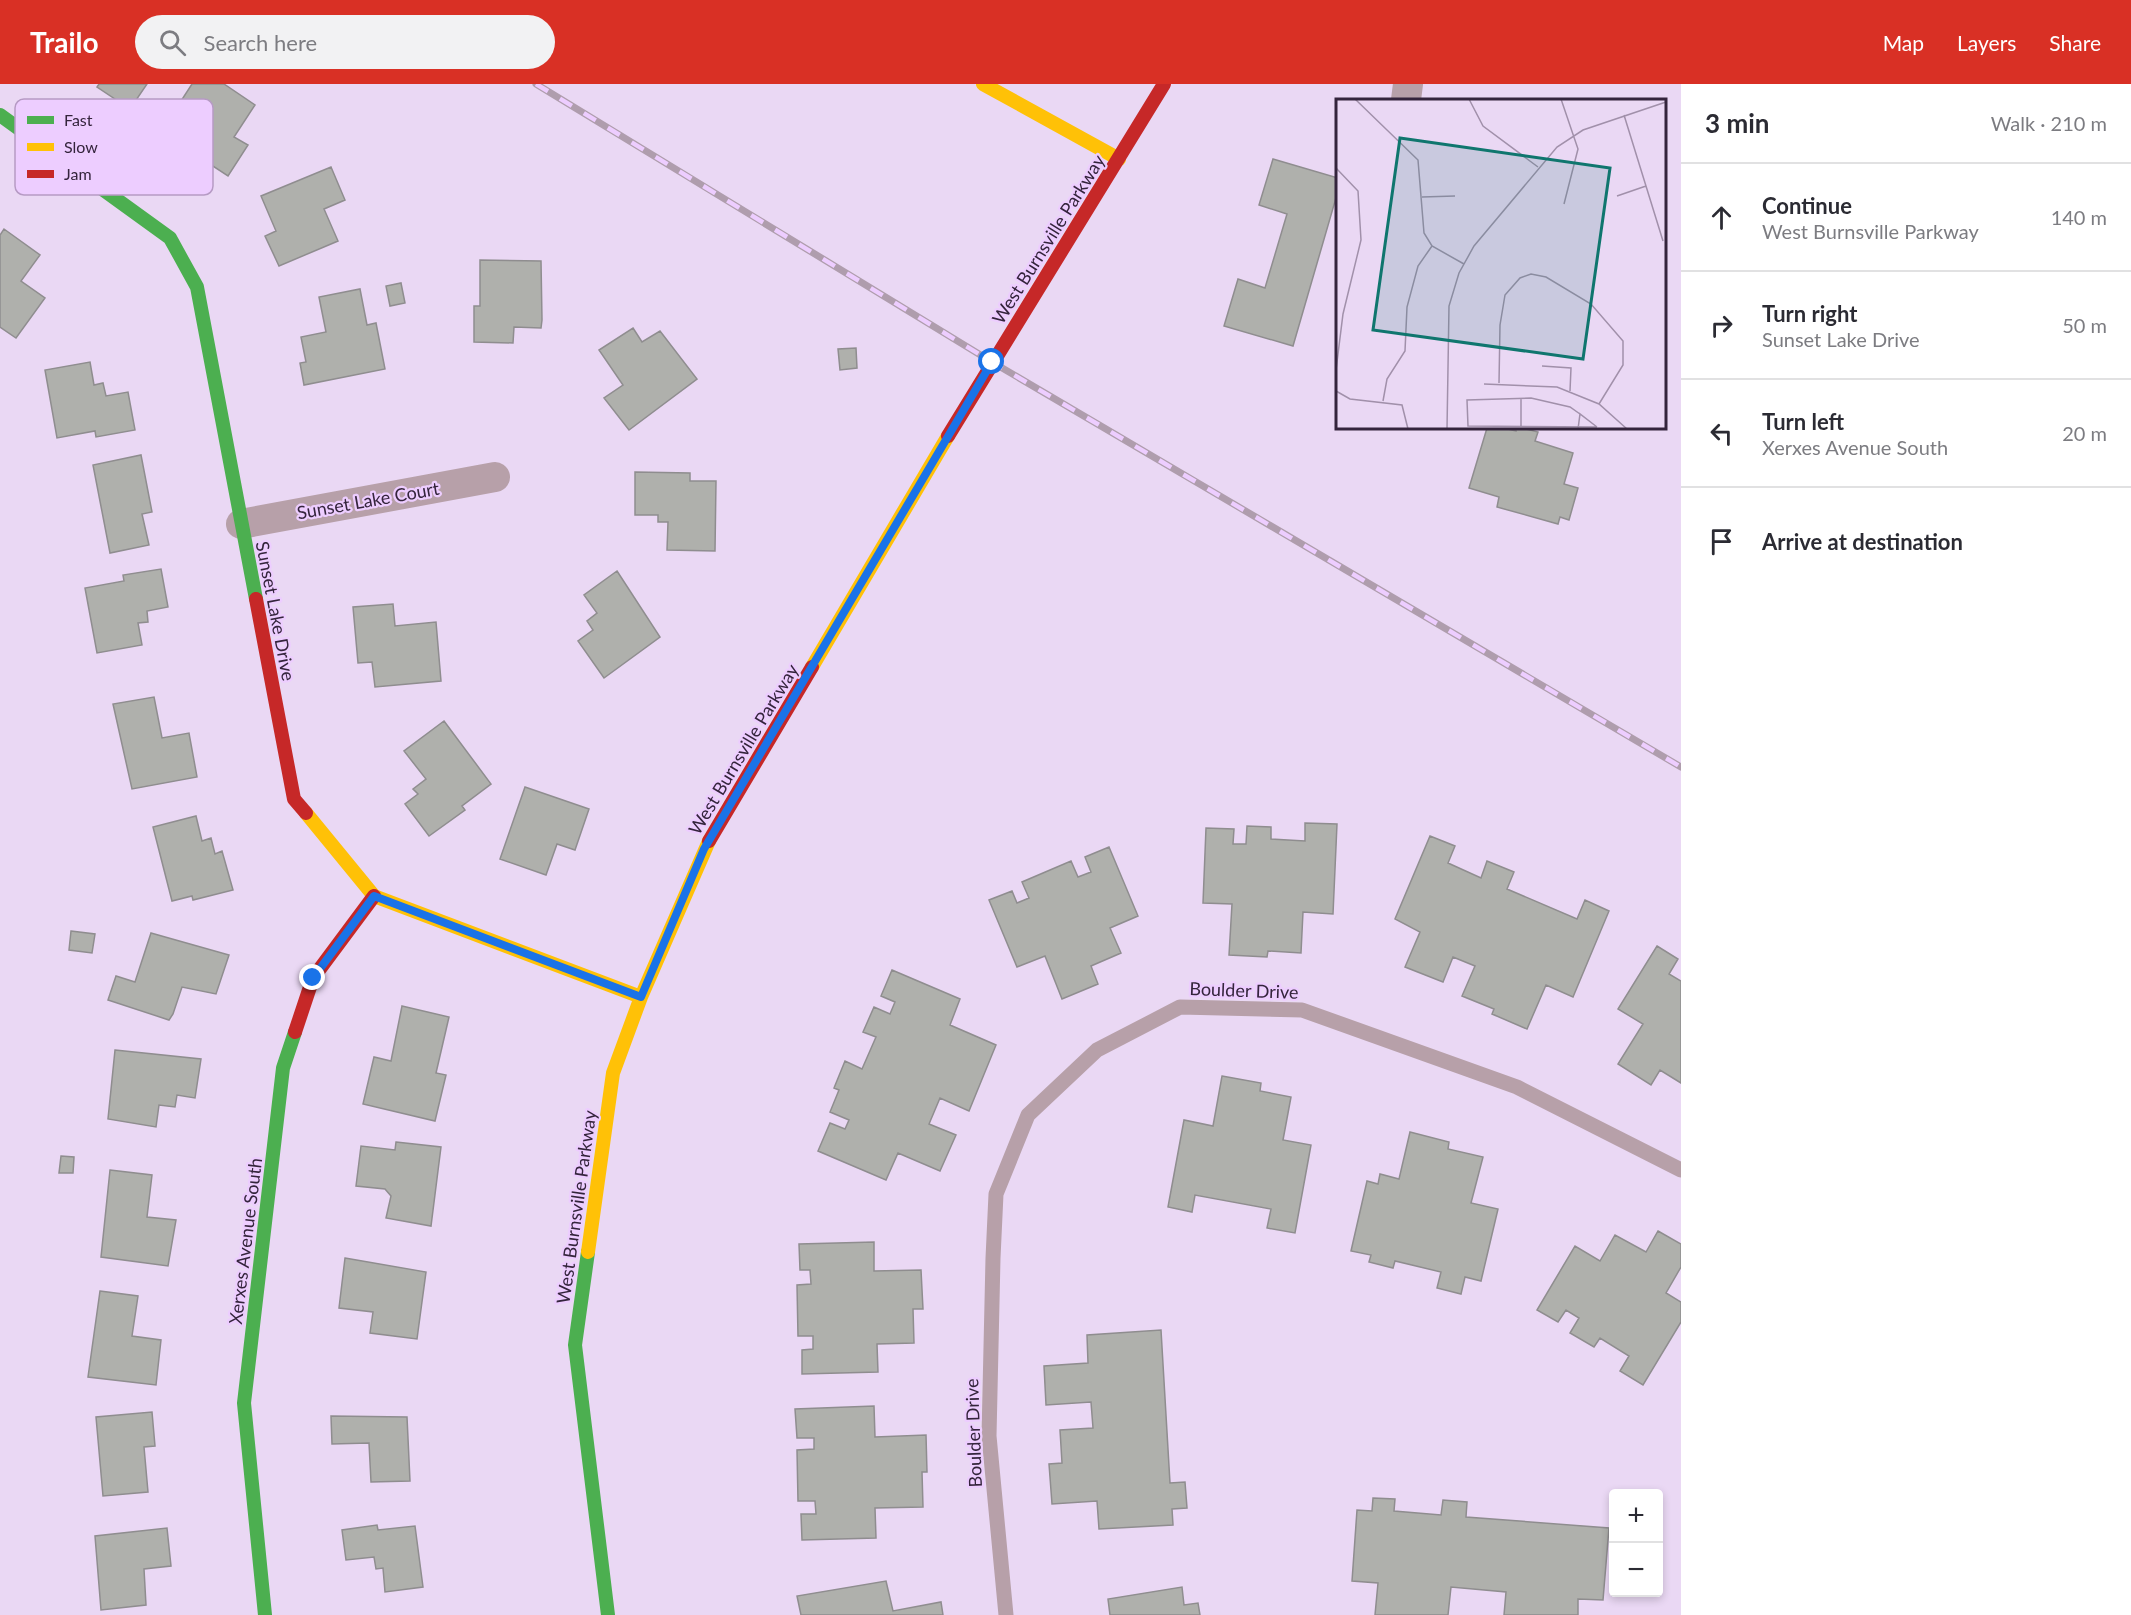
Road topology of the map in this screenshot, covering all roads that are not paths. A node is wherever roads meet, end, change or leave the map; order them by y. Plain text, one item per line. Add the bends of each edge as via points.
1 (983, 84) edge
2 (1164, 84) edge
3 (1408, 84) edge
4 (1406, 99) edge
5 (0, 115) edge
6 (15, 126) edge
7 (1119, 159) junction
8 (111, 195) edge
9 (495, 477) dead end
10 (241, 524) junction
11 (374, 896) junction
12 (641, 997) junction
13 (1681, 1170) edge
14 (265, 1615) edge
15 (608, 1615) edge
16 (1006, 1615) edge

1 - 7 street
2 - 7 street, West Burnsville Parkway
3 - 4 street
5 - 6 street, Sunset Lake Drive
7 - 12 street, West Burnsville Parkway via 992,362 704,849
8 - 10 street, Sunset Lake Drive via 170,238 196,287
9 - 10 street, Sunset Lake Court
10 - 11 street, Sunset Lake Drive via 294,799
11 - 12 street, Sunset Lake Drive
11 - 14 street, Xerxes Avenue South via 313,978 283,1068 244,1403
12 - 15 street, West Burnsville Parkway via 613,1073 575,1345
13 - 16 lane, Boulder Drive via 1517,1087 1302,1010 1180,1007 1097,1050 1028,1115 996,1194 989,1436

